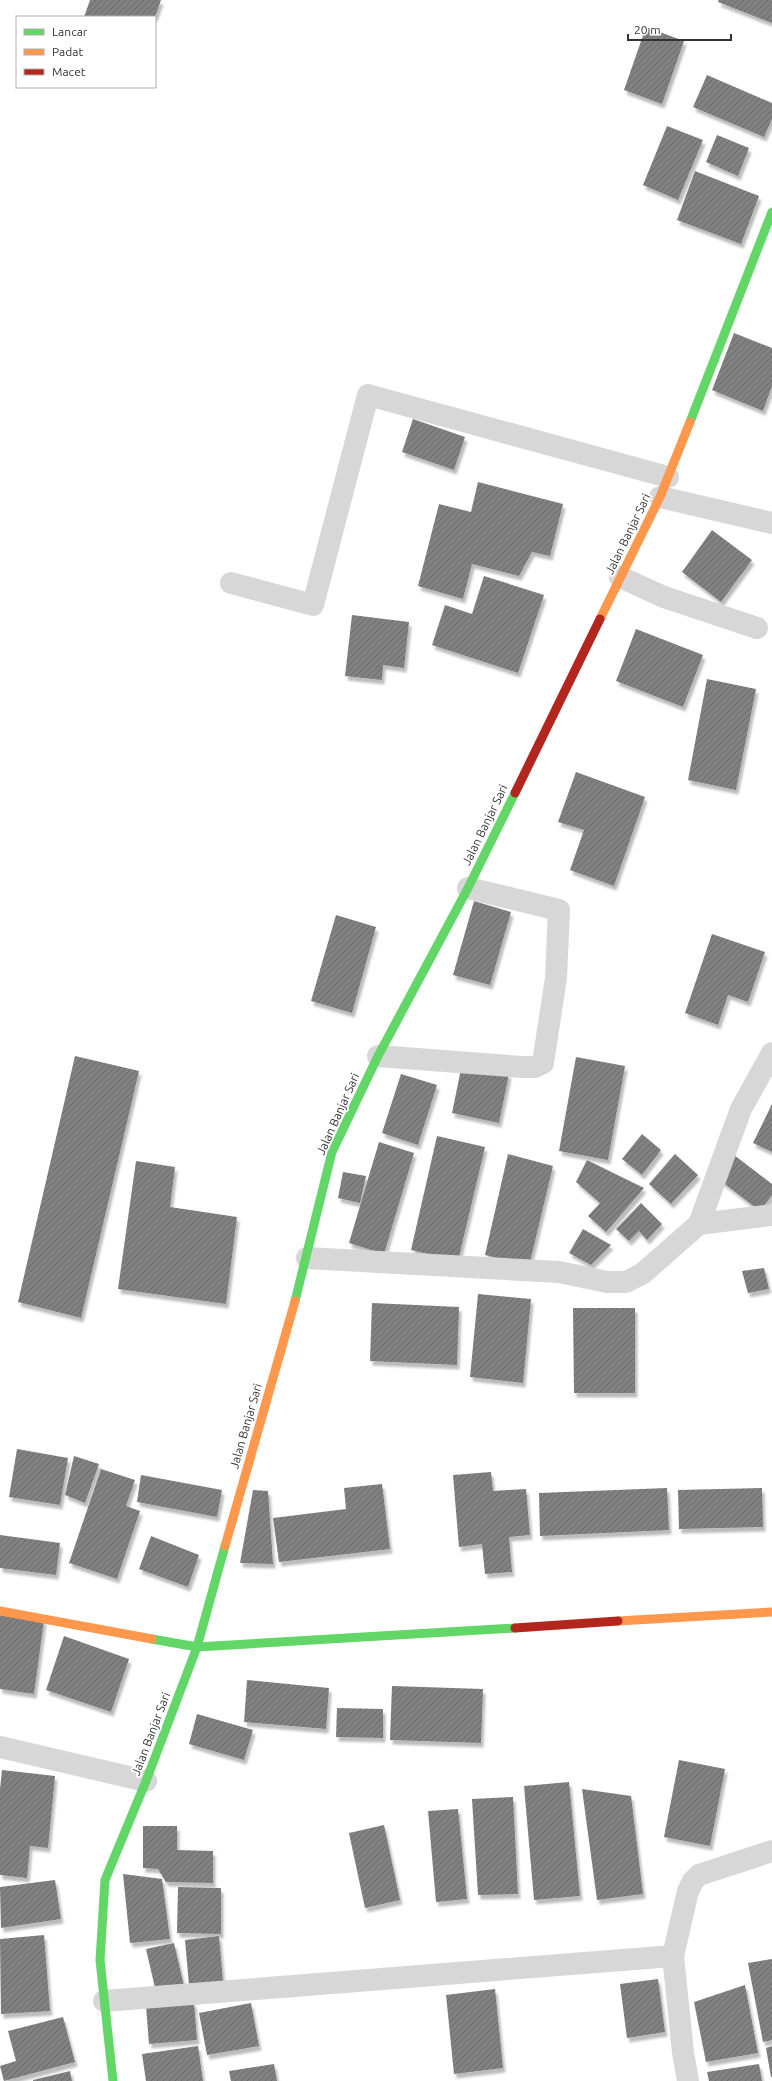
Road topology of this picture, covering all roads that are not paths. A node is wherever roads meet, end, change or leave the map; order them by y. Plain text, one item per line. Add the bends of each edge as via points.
1 (772, 212) edge
2 (668, 476) junction
3 (660, 497) junction
4 (772, 523) edge
5 (620, 577) junction
6 (231, 583) dead end
7 (757, 628) dead end
8 (468, 888) junction
9 (772, 1053) edge
10 (378, 1056) junction
11 (772, 1215) edge
12 (699, 1224) junction
13 (307, 1258) junction
14 (0, 1611) edge
15 (772, 1612) edge
16 (197, 1647) junction
17 (0, 1747) edge
18 (146, 1781) junction
19 (772, 1850) edge
20 (673, 1956) junction
21 (104, 2001) junction
22 (113, 2081) edge
23 (688, 2081) edge

1 - 2 street, Jalan Banjar Sari
2 - 3 street, Jalan Banjar Sari
2 - 6 street via 368,395 312,605
3 - 4 street
3 - 5 street, Jalan Banjar Sari
5 - 7 street via 664,597
5 - 8 street, Jalan Banjar Sari
8 - 10 street, Jalan Banjar Sari
8 - 10 street via 558,910 556,978 543,1063 535,1067 522,1068
9 - 12 street via 741,1109
10 - 13 street, Jalan Banjar Sari via 332,1152
11 - 12 street
12 - 13 street via 642,1274 626,1282 607,1282 559,1272
13 - 16 street, Jalan Banjar Sari
14 - 16 street
15 - 16 street
16 - 18 street, Jalan Banjar Sari
17 - 18 street
18 - 21 street, Jalan Banjar Sari via 105,1880 100,1960
19 - 20 street via 699,1875 692,1881
20 - 21 street
20 - 23 street
21 - 22 street, Jalan Banjar Sari

